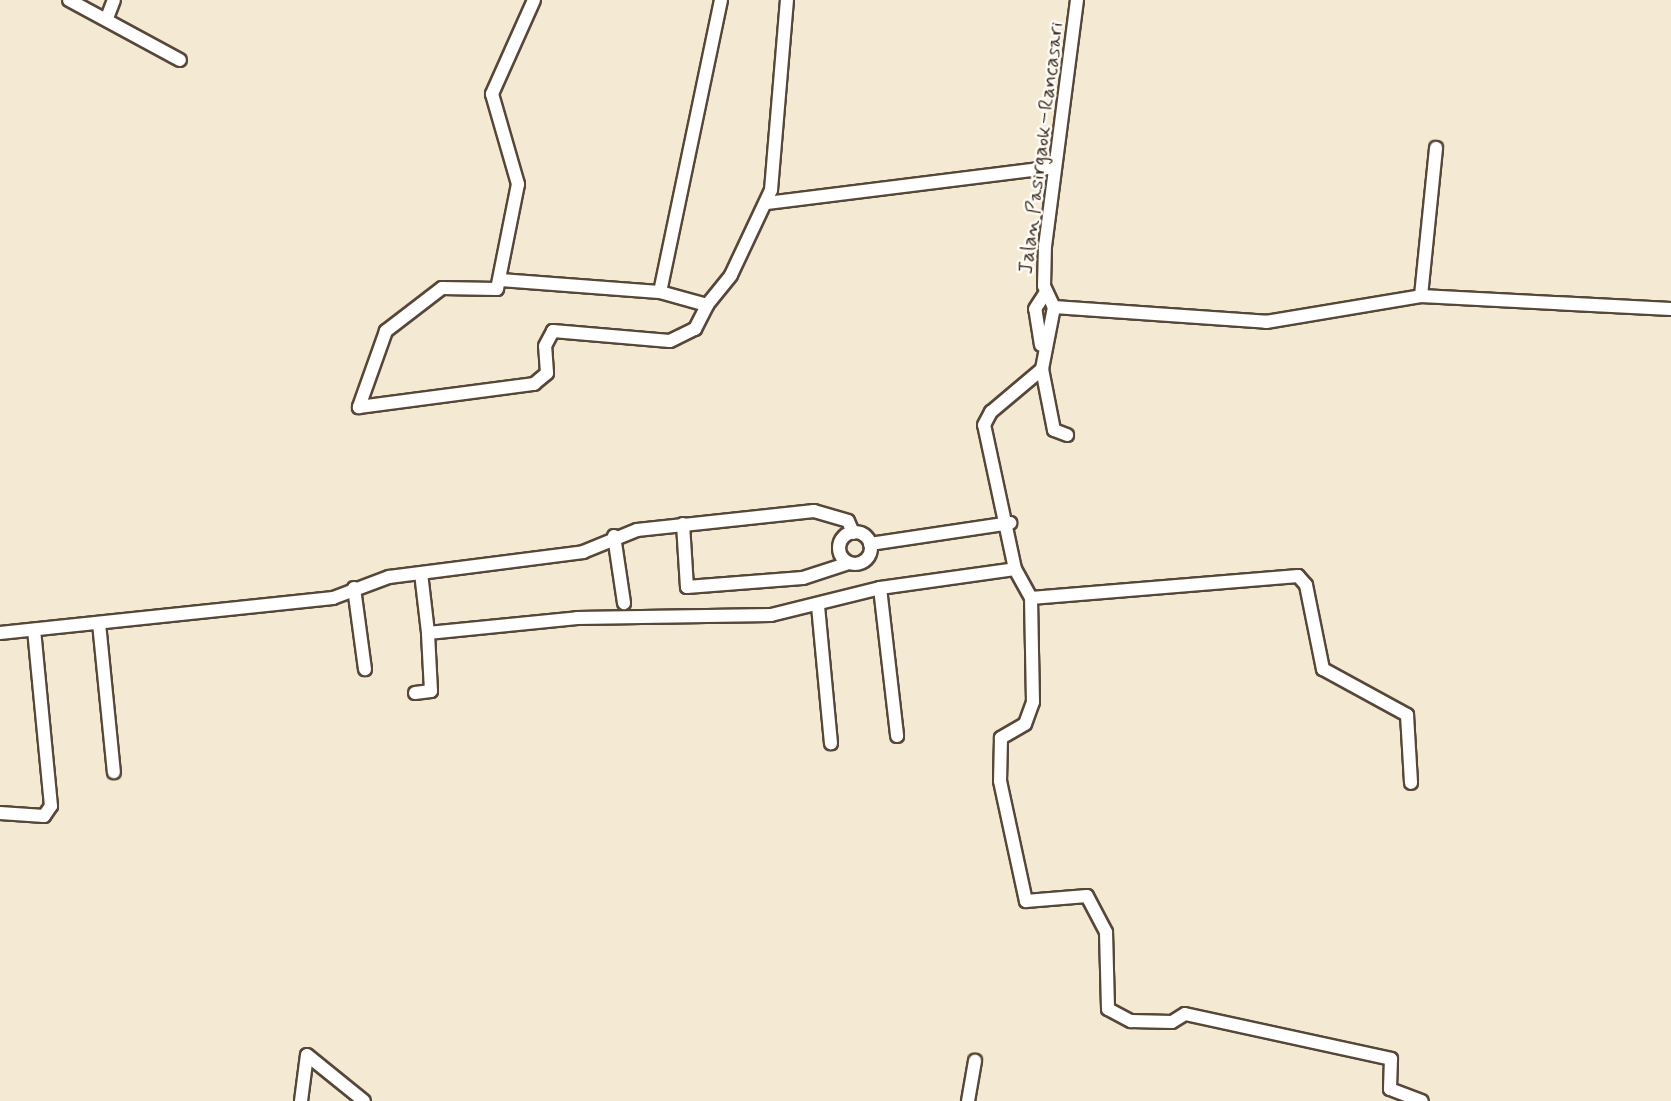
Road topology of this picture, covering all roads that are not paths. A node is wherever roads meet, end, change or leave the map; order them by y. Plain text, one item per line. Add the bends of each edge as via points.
1 (69, 0) edge
2 (114, 0) edge
3 (534, 0) edge
4 (721, 0) edge
5 (787, 0) edge
6 (1077, 0) edge
7 (107, 18) junction
8 (180, 60) dead end
9 (1436, 149) dead end
10 (1054, 167) junction
11 (767, 203) junction
12 (500, 281) junction
13 (660, 292) junction
14 (1046, 292) junction
15 (1421, 296) junction
16 (707, 305) junction
17 (1054, 307) junction
18 (1671, 309) edge
19 (1043, 363) junction
20 (1067, 435) dead end
21 (1010, 523) junction
22 (683, 524) junction
23 (853, 533) junction
24 (614, 536) junction
25 (870, 544) junction
26 (849, 563) junction
27 (1015, 569) junction
28 (421, 573) junction
29 (354, 588) junction
30 (880, 588) junction
31 (1031, 598) junction
32 (624, 603) dead end
33 (818, 606) junction
34 (99, 623) junction
35 (34, 630) junction
36 (0, 633) edge
37 (428, 633) junction
38 (365, 669) dead end
39 (415, 694) dead end
40 (897, 736) dead end
41 (831, 743) dead end
42 (114, 772) dead end
43 (1411, 783) dead end
44 (0, 813) edge
45 (975, 1061) dead end
46 (300, 1101) edge
47 (364, 1101) edge
48 (968, 1101) edge
49 (1422, 1101) edge

1 - 7 street
2 - 7 street
3 - 12 street via 492,94 518,184
4 - 13 street
5 - 11 street
6 - 10 street, Jalan Pasirgaok–Rancasari
7 - 8 street
9 - 15 street
10 - 11 street
10 - 14 street, Jalan Pasirgaok–Rancasari
11 - 16 street via 731,275
12 - 13 street
12 - 16 street via 491,292 442,288 384,333 359,407 534,384 547,373 545,346 553,331 670,341 695,329
13 - 16 street
14 - 17 street, Jalan Pasirgaok–Rancasari
14 - 19 street via 1035,309
15 - 17 street via 1266,322
15 - 18 street
17 - 19 street
19 - 20 street via 1054,430
19 - 21 street via 991,412 984,425
21 - 25 street
21 - 27 street
22 - 23 street via 814,511 848,521
22 - 24 street
22 - 26 street via 687,587 803,578
23 - 25 street
23 - 26 street via 839,547
24 - 28 street via 569,555
24 - 32 street
25 - 26 street via 867,558
27 - 30 street
27 - 31 street
28 - 29 street
28 - 37 street
29 - 34 street via 333,597
29 - 38 street
30 - 33 street
30 - 40 street
31 - 43 street via 1298,576 1310,601 1323,669 1407,715
31 - 49 street via 1033,702 1025,724 1001,738 1000,781 1026,901 1087,896 1106,932 1108,1009 1131,1021 1172,1022 1185,1014 1391,1059 1390,1089
33 - 37 street via 771,615 577,618
33 - 41 street
34 - 35 street
34 - 42 street
35 - 36 street
35 - 44 street via 51,806 36,818
37 - 39 street via 431,691
45 - 48 street
46 - 47 street via 307,1055

